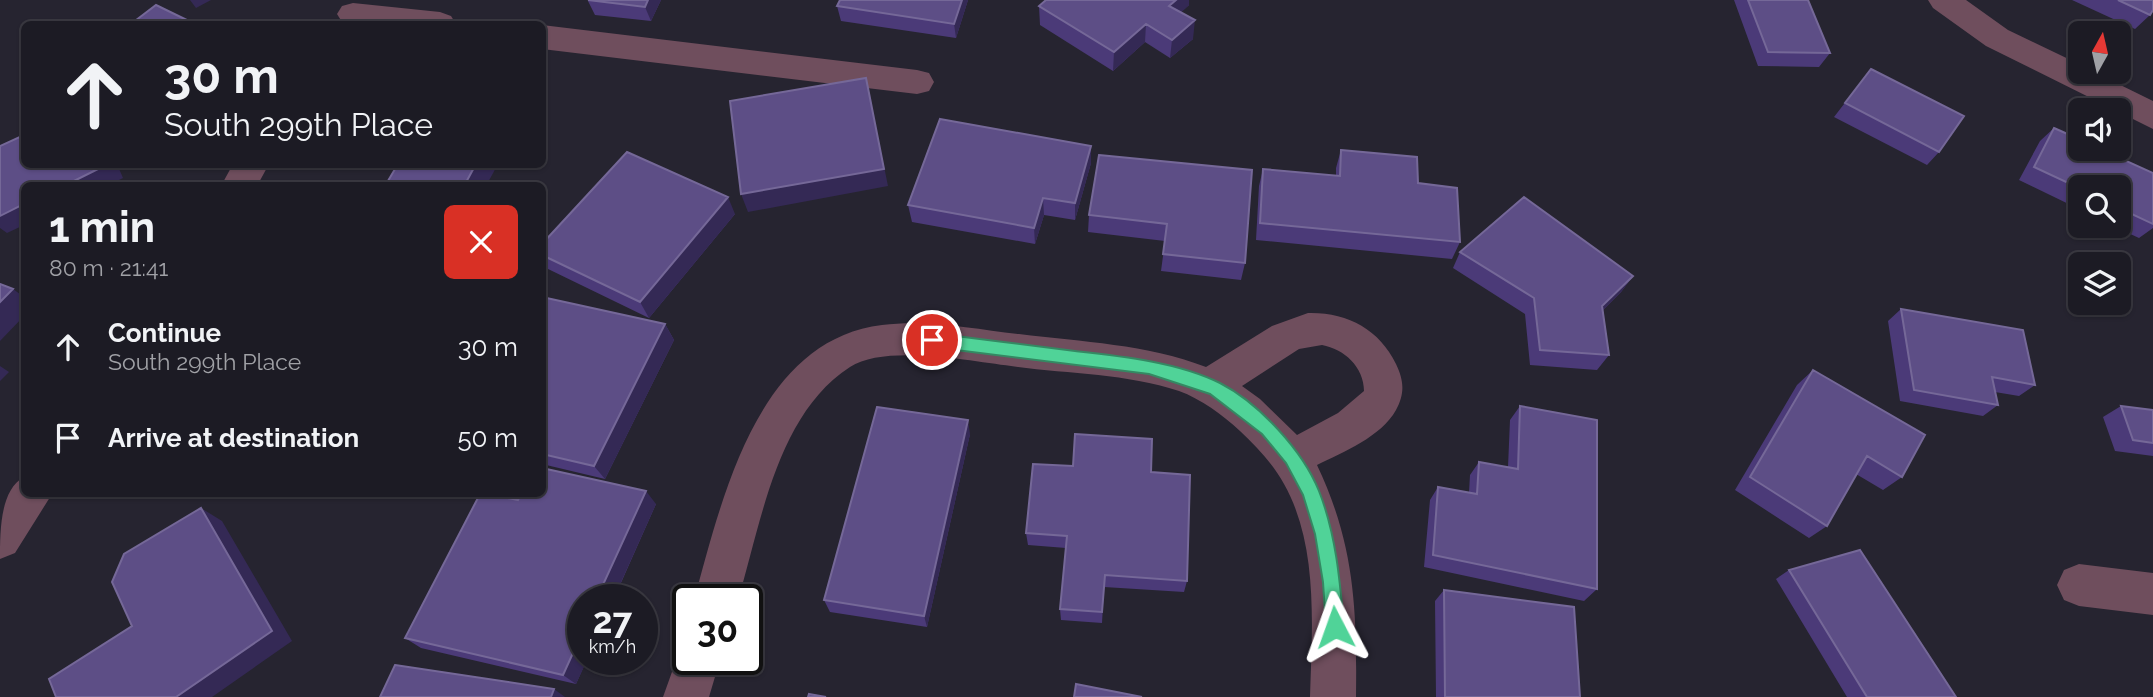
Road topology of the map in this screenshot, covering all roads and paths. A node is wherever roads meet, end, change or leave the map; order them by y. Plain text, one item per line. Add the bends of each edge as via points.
1 (1944, 0) edge
2 (354, 13) edge
3 (417, 21) edge
4 (546, 37) edge
5 (917, 82) dead end
6 (2153, 116) edge
7 (1209, 386) junction
8 (1280, 443) junction
9 (28, 497) edge
10 (0, 539) edge
11 (721, 584) edge
12 (2079, 585) dead end
13 (2153, 594) edge
14 (693, 675) edge
15 (686, 697) edge
16 (1333, 697) edge

1 - 6 street via 1997,38
2 - 3 street
4 - 5 street
7 - 8 street
7 - 8 street via 1296,332 1334,331 1367,349 1381,372 1383,397 1368,415
7 - 11 street via 1149,367 932,340 883,340 837,354 799,388 766,440
8 - 16 street via 1311,492 1324,534 1335,627
9 - 10 street
12 - 13 street
14 - 15 street

